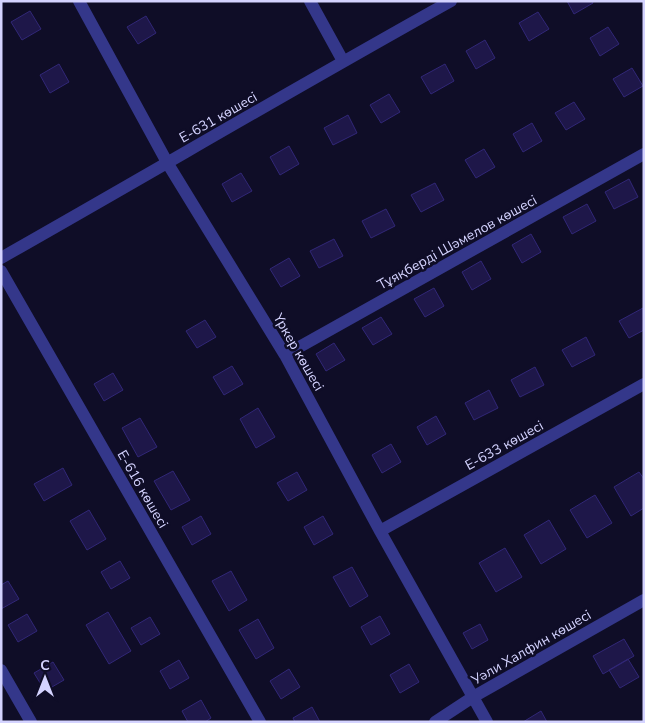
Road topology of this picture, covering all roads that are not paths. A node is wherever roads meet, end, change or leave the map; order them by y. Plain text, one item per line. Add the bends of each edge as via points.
1 (79, 1) edge
2 (310, 1) edge
3 (451, 1) edge
4 (343, 61) junction
5 (644, 154) edge
6 (168, 164) junction
7 (1, 258) edge
8 (1, 271) edge
9 (285, 355) junction
10 (644, 384) edge
11 (380, 532) junction
12 (644, 600) edge
13 (1, 670) edge
14 (473, 697) junction
15 (30, 722) edge
16 (260, 722) edge
17 (435, 722) edge
18 (487, 722) edge

1 - 6 street, Үркер көшесі
2 - 4 street
3 - 4 street, Е-631 көшесі
4 - 6 street, Е-631 көшесі
5 - 9 street, Тұяқберді Шәмелов көшесі
6 - 7 street, Е-631 көшесі
6 - 9 street, Үркер көшесі
8 - 16 street, Е-616 көшесі
9 - 11 street, Үркер көшесі
10 - 11 street, Е-633 көшесі
11 - 14 street, Үркер көшесі
12 - 14 street, Уәли Халфин көшесі
13 - 15 street
14 - 17 street, Уәли Халфин көшесі
14 - 18 street, Үркер көшесі

